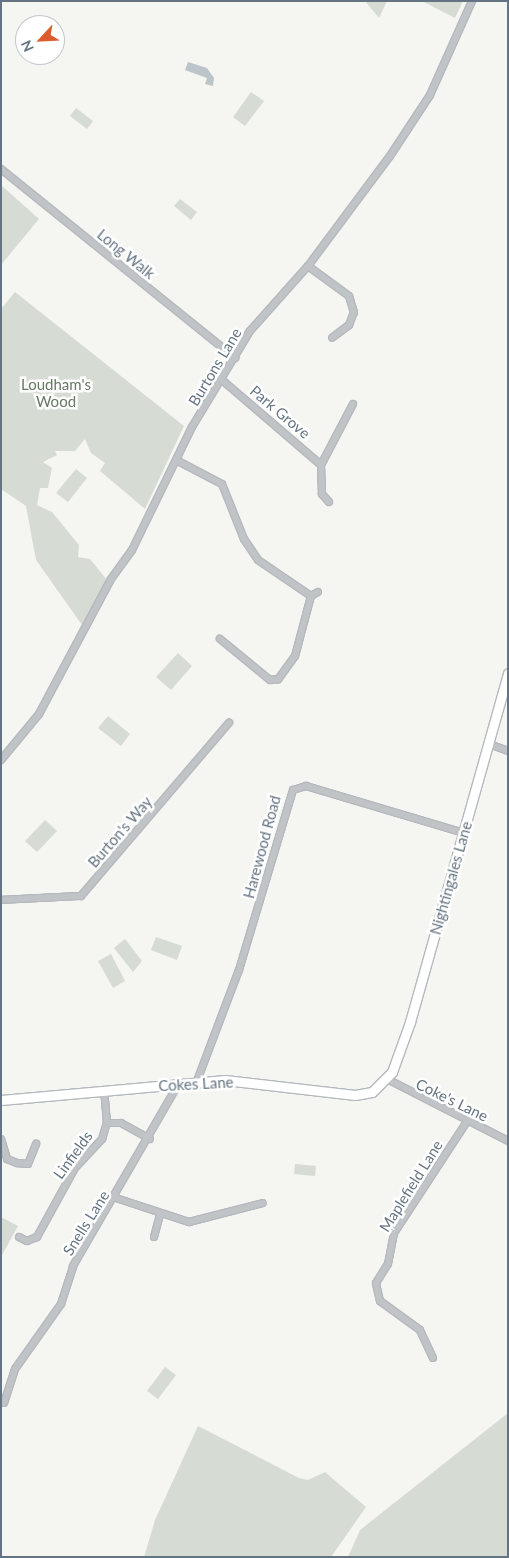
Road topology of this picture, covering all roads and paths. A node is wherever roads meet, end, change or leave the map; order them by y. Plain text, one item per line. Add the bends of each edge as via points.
1 (472, 1) edge
2 (1, 168) edge
3 (308, 266) junction
4 (332, 338) dead end
5 (235, 358) junction
6 (222, 380) junction
7 (353, 404) dead end
8 (176, 460) junction
9 (321, 465) junction
10 (328, 502) dead end
11 (318, 592) dead end
12 (311, 596) junction
13 (220, 639) dead end
14 (508, 674) edge
15 (229, 723) dead end
16 (489, 744) junction
17 (508, 751) edge
18 (1, 760) edge
19 (464, 833) junction
20 (1, 900) edge
21 (387, 1079) junction
22 (197, 1082) junction
23 (179, 1083) junction
24 (104, 1091) junction
25 (1, 1100) edge
26 (107, 1123) junction
27 (466, 1123) junction
28 (1, 1139) edge
29 (150, 1139) junction
30 (508, 1141) edge
31 (36, 1144) dead end
32 (116, 1198) junction
33 (263, 1203) dead end
34 (160, 1214) junction
35 (154, 1236) dead end
36 (19, 1237) dead end
37 (434, 1358) dead end
38 (4, 1403) dead end

1 - 3 street, Burtons Lane via 430,94
2 - 5 street, Long Walk
3 - 4 street via 350,296 354,312 349,325
3 - 5 street, Burtons Lane via 272,302
5 - 6 street, Burtons Lane
6 - 8 street, Burtons Lane
6 - 9 street, Park Grove
7 - 9 street
8 - 12 street via 222,484 244,539 258,560
8 - 18 street, Burtons Lane via 132,550 111,579 39,714
9 - 10 street via 322,494
11 - 12 street
12 - 13 street via 295,656 278,679 270,680
14 - 16 main road, Nightingales Lane
15 - 20 street, Burton's Way via 81,896
16 - 17 street
16 - 19 main road, Nightingales Lane
19 - 21 main road, Nightingales Lane via 410,1022
19 - 22 street, Harewood Road via 306,786 293,790 239,970
21 - 22 main road, Cokes Lane via 372,1092 355,1095 225,1080
21 - 27 street, Coke's Lane
22 - 23 main road, Cokes Lane
23 - 24 main road, Cokes Lane
23 - 29 street, Snells Lane
24 - 25 main road, Cokes Lane
24 - 26 street, Linfields
26 - 29 street via 121,1124
26 - 36 street, Linfields via 93,1151 75,1168 37,1237 27,1241
27 - 30 street, Coke's Lane
27 - 37 street, Maplefield Lane via 394,1233 388,1264 376,1283 380,1301 420,1330
28 - 31 street via 7,1159 17,1164 28,1164
29 - 32 street, Snells Lane
32 - 34 street
32 - 38 street, Snells Lane via 73,1266 61,1304 15,1369
33 - 34 street via 189,1222
34 - 35 street

